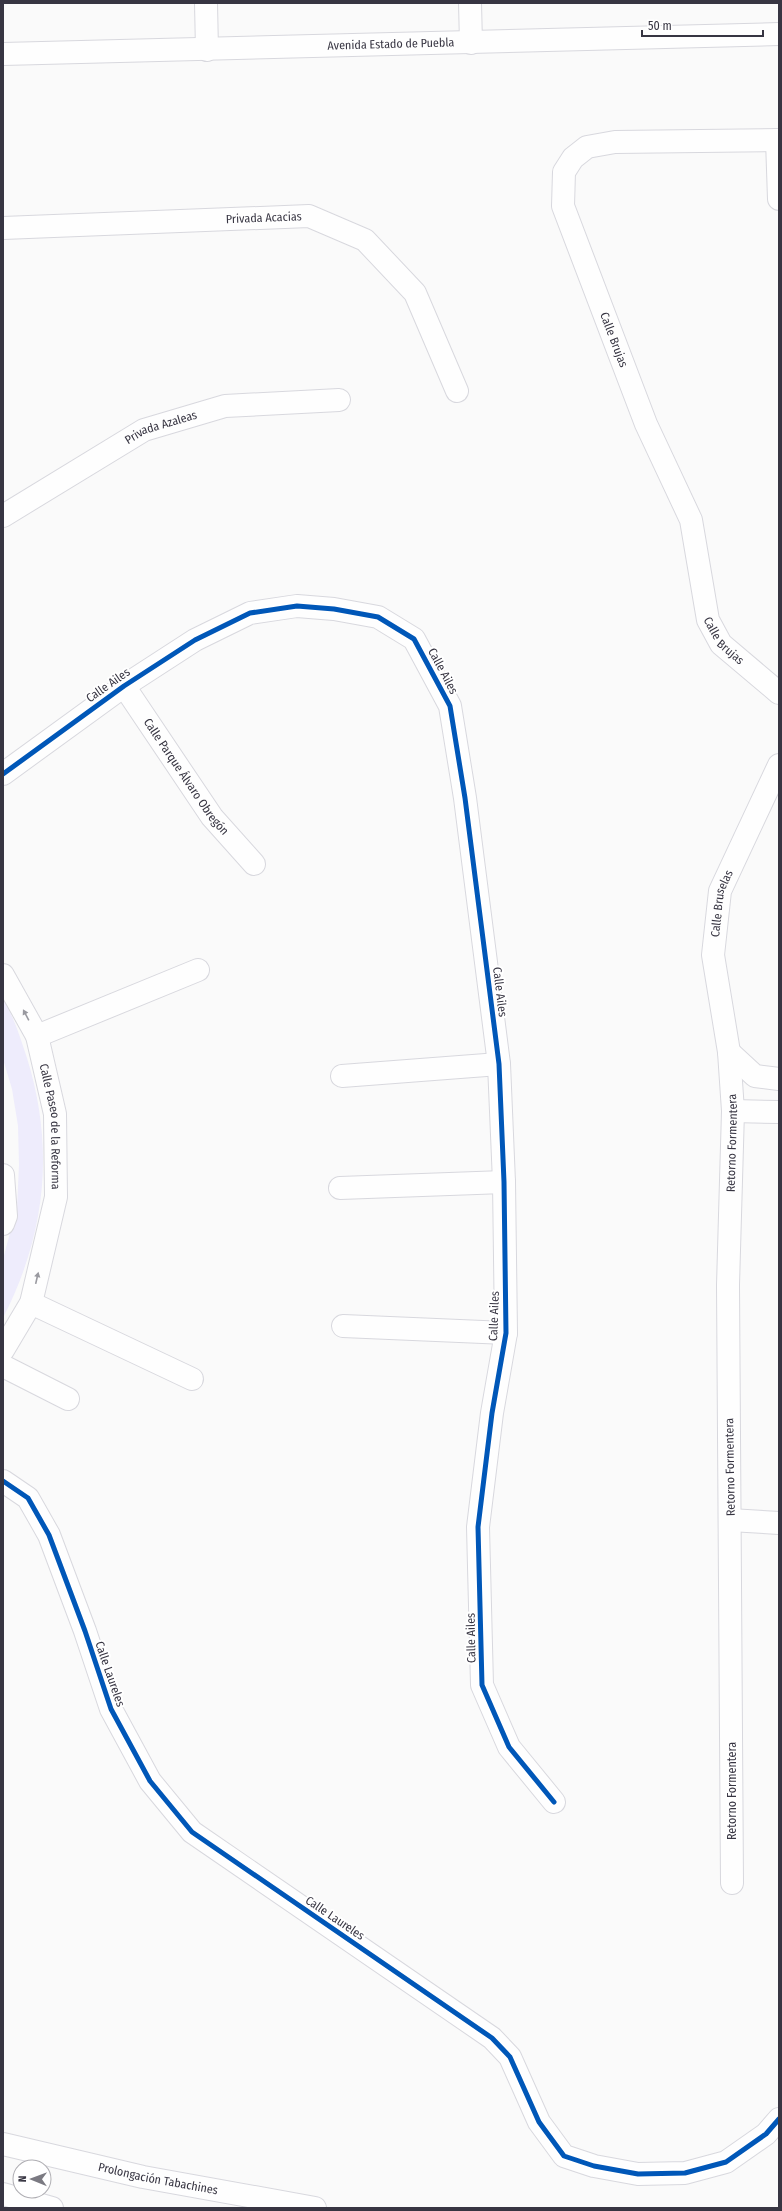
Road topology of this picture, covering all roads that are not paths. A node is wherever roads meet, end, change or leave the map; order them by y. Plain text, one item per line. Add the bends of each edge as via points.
1 (206, 3) edge
2 (470, 3) edge
3 (779, 34) edge
4 (471, 43) junction
5 (207, 50) junction
6 (3, 54) edge
7 (778, 140) edge
8 (779, 199) edge
9 (3, 228) edge
10 (457, 390) dead end
11 (339, 400) dead end
12 (3, 516) edge
13 (124, 686) junction
14 (779, 693) edge
15 (779, 765) edge
16 (3, 774) edge
17 (254, 864) dead end
18 (198, 970) dead end
19 (3, 975) edge
20 (37, 1036) junction
21 (729, 1052) junction
22 (499, 1064) junction
23 (342, 1076) dead end
24 (755, 1076) junction
25 (779, 1079) edge
26 (733, 1111) junction
27 (755, 1111) junction
28 (779, 1112) edge
29 (3, 1175) edge
30 (504, 1182) junction
31 (340, 1188) dead end
32 (3, 1224) edge
33 (31, 1303) junction
34 (343, 1326) dead end
35 (506, 1333) junction
36 (3, 1350) edge
37 (3, 1366) edge
38 (192, 1379) dead end
39 (68, 1399) dead end
40 (3, 1481) edge
41 (730, 1520) junction
42 (779, 1523) edge
43 (554, 1802) dead end
44 (732, 1882) dead end
45 (779, 2119) edge
46 (3, 2144) edge
47 (3, 2194) edge
48 (52, 2208) edge
49 (315, 2208) edge

1 - 5 street
2 - 4 street
3 - 4 street, Avenida Estado de Puebla
4 - 5 street, Avenida Estado de Puebla
5 - 6 street, Avenida Estado de Puebla
7 - 8 street
7 - 14 street, Calle Brujas via 615,142 587,147 573,158 564,172 563,206 646,424 691,520 708,620 721,644
9 - 10 street, Privada Acacias via 309,216 365,240 415,293
11 - 12 street, Privada Azaleas via 225,406 144,430
13 - 16 street, Calle Ailes
13 - 17 street, Calle Parque Álvaro Obregón via 212,817
13 - 22 street, Calle Ailes via 195,640 250,613 297,606 334,609 378,617 414,639 450,706 465,798
15 - 21 street, Calle Bruselas via 720,891 713,955
18 - 20 street
20 -> 19 street, Calle Paseo de la Reforma
33 -> 20 street, Calle Paseo de la Reforma via 56,1197 55,1114
21 - 24 street
21 - 26 street, Retorno Formentera
22 - 23 street
22 - 30 street, Calle Ailes
24 - 25 street
24 - 27 street
26 - 27 street
26 - 41 street, Retorno Formentera via 728,1285
27 - 28 street
29 - 32 street via 6,1216
30 - 31 street
30 - 35 street, Calle Ailes
33 - 36 street, Calle Paseo de la Reforma
33 - 38 street
34 - 35 street
35 - 43 street, Calle Ailes via 492,1413 478,1527 482,1685 509,1747
37 - 39 street
40 - 45 street, Calle Laureles via 28,1498 49,1535 111,1709 150,1781 192,1832 492,2038 510,2057 539,2122 564,2156 594,2166 638,2174 685,2173 726,2162 766,2134
41 - 42 street
41 - 44 street, Retorno Formentera
46 - 49 street, Prolongación Tabachines via 143,2177
47 - 48 street

